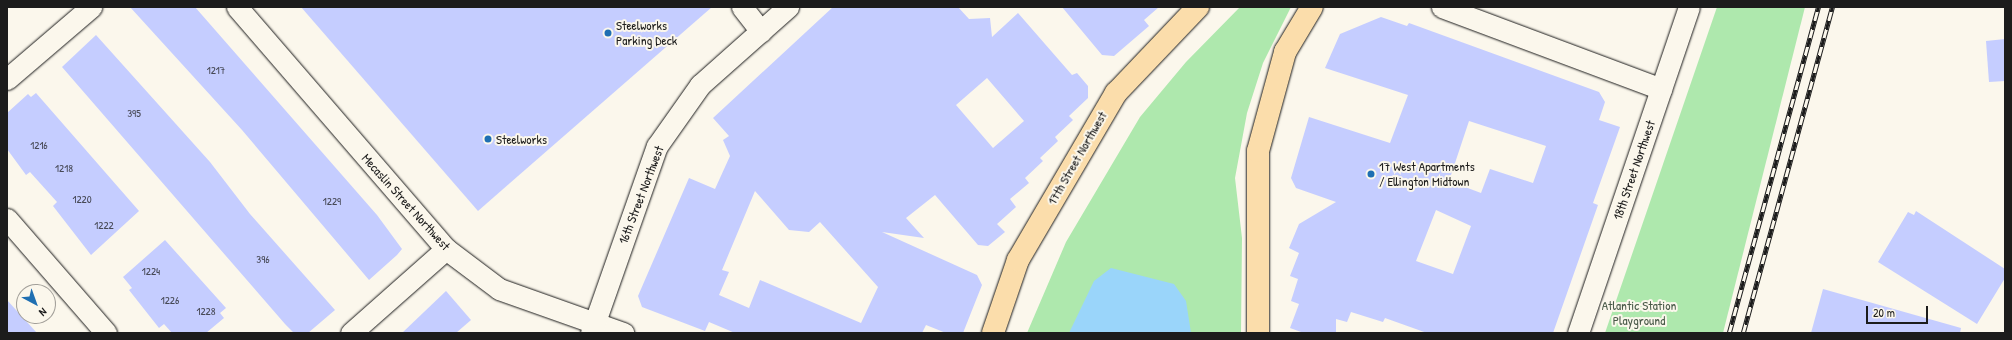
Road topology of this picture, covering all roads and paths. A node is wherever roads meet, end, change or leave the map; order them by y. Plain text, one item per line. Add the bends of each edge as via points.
1 (91, 7) edge
2 (237, 7) edge
3 (742, 7) edge
4 (788, 7) edge
5 (1198, 7) edge
6 (1312, 7) edge
7 (1442, 7) edge
8 (1689, 7) edge
9 (761, 31) junction
10 (7, 79) edge
11 (1661, 89) junction
12 (7, 219) edge
13 (446, 249) junction
14 (593, 327) edge
15 (106, 333) edge
16 (351, 333) edge
17 (623, 333) edge
18 (993, 333) edge
19 (1258, 333) edge
20 (1578, 333) edge

1 - 10 street
2 - 13 street, Mecaslin Street Northwest
3 - 9 street
4 - 9 street, 16th Street Northwest
5 - 18 main road, 17th Street Northwest via 1116,93 1018,260
6 - 19 main road via 1285,52 1258,151
7 - 11 street
8 - 11 street, 18th Street Northwest
9 - 14 street, 16th Street Northwest via 700,85 657,146
11 - 20 street, 18th Street Northwest
12 - 15 street
13 - 14 street, Mecaslin Street Northwest via 499,289
13 - 16 street
14 - 17 street, Mecaslin Street Northwest

